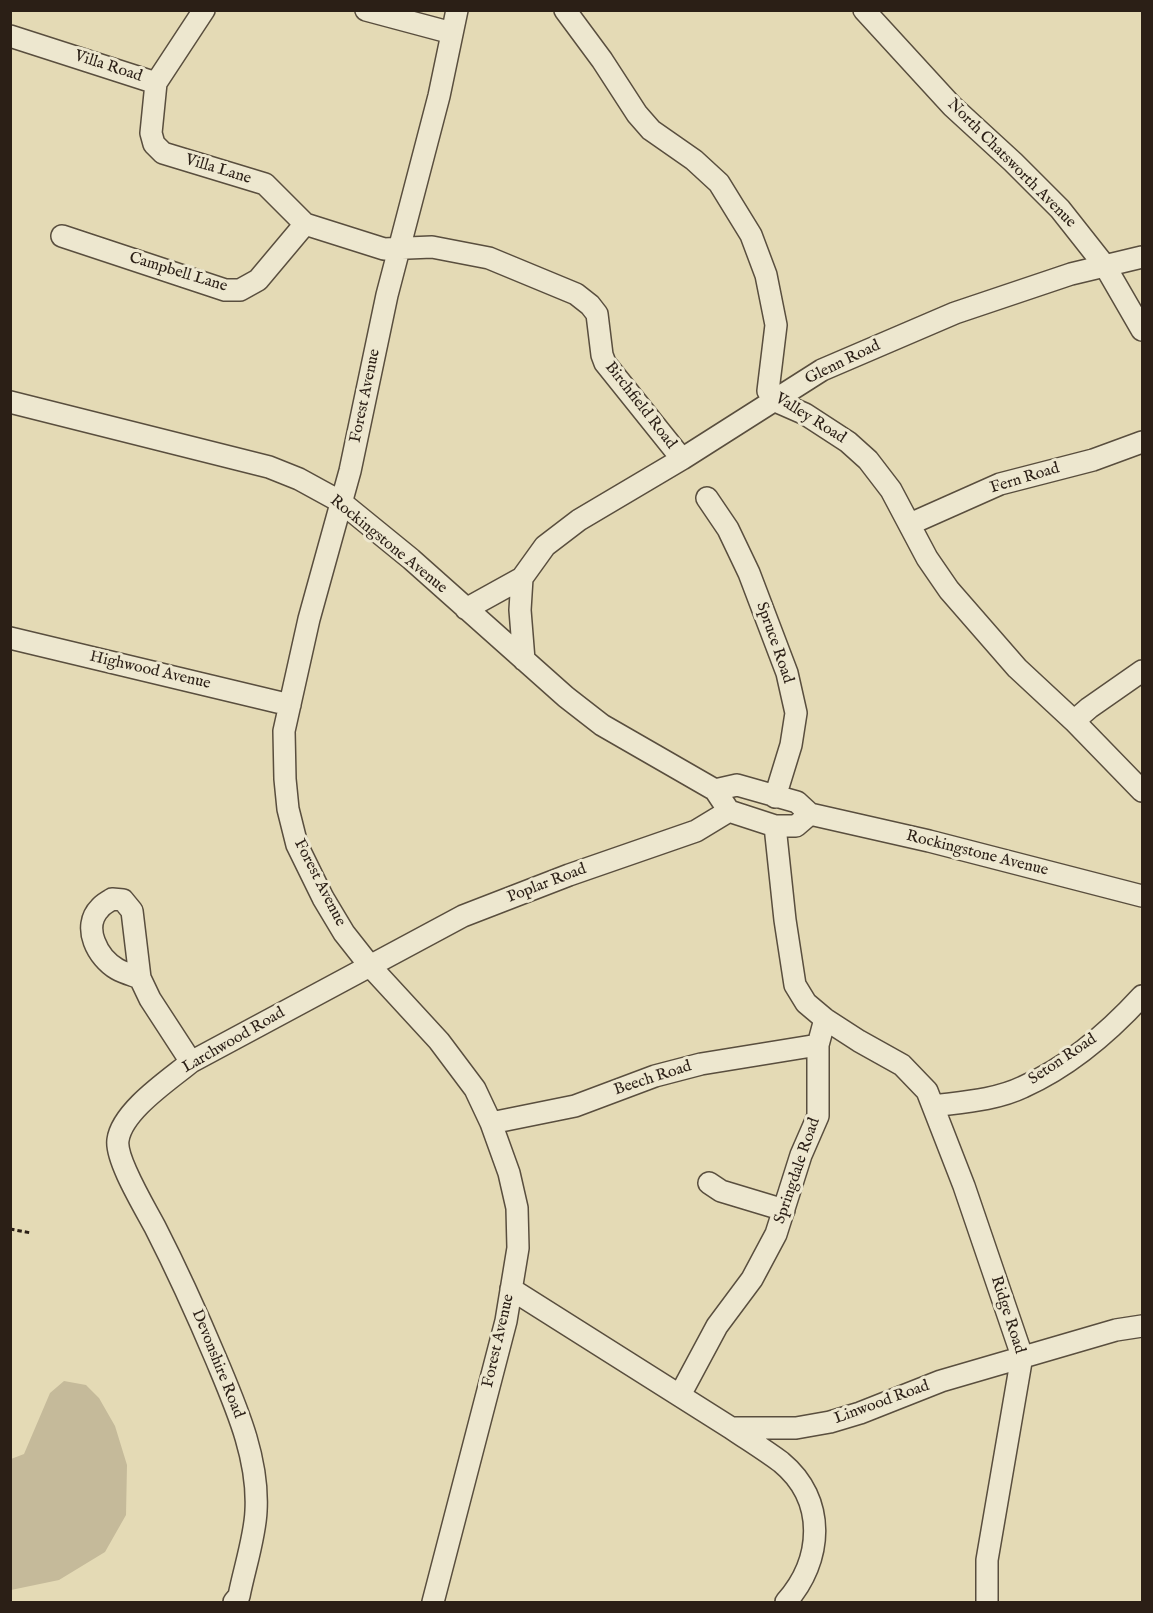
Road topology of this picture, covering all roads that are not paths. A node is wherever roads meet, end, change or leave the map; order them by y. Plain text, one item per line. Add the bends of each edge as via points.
1 (204, 10) edge
2 (366, 10) edge
3 (457, 10) edge
4 (565, 10) edge
5 (864, 10) edge
6 (452, 33) junction
7 (10, 36) edge
8 (156, 83) junction
9 (305, 224) junction
10 (62, 236) dead end
11 (399, 249) junction
12 (1143, 256) edge
13 (1105, 266) junction
14 (1143, 330) edge
15 (773, 400) junction
16 (10, 402) edge
17 (1143, 442) edge
18 (681, 459) junction
19 (707, 498) dead end
20 (341, 502) junction
21 (910, 524) junction
22 (522, 578) junction
23 (466, 609) junction
24 (10, 638) edge
25 (524, 660) junction
26 (1143, 671) edge
27 (290, 705) junction
28 (1074, 721) junction
29 (715, 790) junction
30 (1143, 791) edge
31 (775, 797) junction
32 (729, 811) junction
33 (810, 814) junction
34 (776, 826) junction
35 (1143, 896) edge
36 (369, 966) junction
37 (140, 978) junction
38 (1143, 996) edge
39 (825, 1019) junction
40 (818, 1045) junction
41 (191, 1062) junction
42 (933, 1107) junction
43 (491, 1123) junction
44 (118, 1137) joint
45 (709, 1183) dead end
46 (784, 1209) junction
47 (511, 1289) junction
48 (1143, 1326) edge
49 (1022, 1356) junction
50 (680, 1395) junction
51 (731, 1428) junction
52 (234, 1602) edge
53 (433, 1602) edge
54 (786, 1602) edge
55 (987, 1602) edge

1 - 8 street, Villa Road
2 - 6 street
3 - 6 street, Forest Avenue
4 - 15 street, Valley Road via 651,130 719,183 751,235 766,275 776,325 768,391
5 - 13 street, North Chatsworth Avenue via 952,106 1060,209
6 - 11 street, Forest Avenue
7 - 8 street, Villa Road
8 - 9 street, Villa Lane via 153,144 163,153 265,184
9 - 10 street, Campbell Lane via 258,280 240,290 225,290
9 - 11 street, Villa Lane via 384,249
11 - 18 street, Birchfield Road via 432,247 489,258 576,294 597,314 605,363
11 - 20 street, Forest Avenue
12 - 13 street, Glenn Road
13 - 14 street, North Chatsworth Avenue
13 - 15 street, Glenn Road via 1071,273 955,313 822,370
15 - 18 street, Glenn Road
15 - 21 street, Valley Road via 805,414 868,460
16 - 20 street, Rockingstone Avenue via 268,467
17 - 21 street, Fern Road via 1093,460 1000,484
18 - 22 street, Glenn Road via 579,520 545,546
19 - 31 street, Spruce Road via 728,529 749,573 787,673 796,713
20 - 23 street, Rockingstone Avenue
20 - 27 street, Forest Avenue
21 - 28 street, Valley Road via 949,590 1017,668
22 - 23 street, Glenn Road
22 - 25 street
23 - 25 street, Rockingstone Avenue
24 - 27 street, Highwood Avenue
25 - 29 street, Rockingstone Avenue via 602,725
26 - 28 street
27 - 36 street, Forest Avenue via 284,730 285,779 297,845 344,933
28 - 30 street, Valley Road
29 - 31 street, Rockingstone Avenue via 737,785
29 - 32 street, Rockingstone Avenue
31 - 33 street, Rockingstone Avenue via 797,802
32 - 34 street
32 - 36 street, Poplar Road via 696,831 463,916
33 - 34 street via 796,826
33 - 35 street, Rockingstone Avenue
34 - 39 street via 795,985 806,1004
36 - 41 street, Larchwood Road
36 - 43 street, Forest Avenue via 439,1041 475,1089
37 - 37 street via 132,911 123,900 112,899 98,909 92,923 93,942 103,958 117,969
37 - 41 street
38 - 42 street, Seton Road via 1091,1044 1021,1088
39 - 40 street, Springdale Road
39 - 42 street via 902,1065 927,1091
40 - 43 street, Beech Road via 701,1064 655,1076 574,1106
40 - 46 street, Springdale Road via 818,1116
41 - 44 street, Larchwood Road via 153,1092 123,1124
42 - 49 street, Ridge Road
43 - 47 street, Forest Avenue via 517,1208 518,1248
44 - 52 street, Devonshire Road via 126,1171 186,1290 233,1400 252,1457 256,1513
45 - 46 street via 721,1191
46 - 50 street, Springdale Road via 776,1234 752,1279 717,1326
47 - 50 street
47 - 53 street, Forest Avenue
48 - 49 street, Linwood Road
49 - 51 street, Linwood Road via 830,1422 796,1428
49 - 55 street, Ridge Road via 987,1560
50 - 51 street
51 - 54 street via 782,1463 801,1485 810,1504 816,1527 812,1557 805,1577

